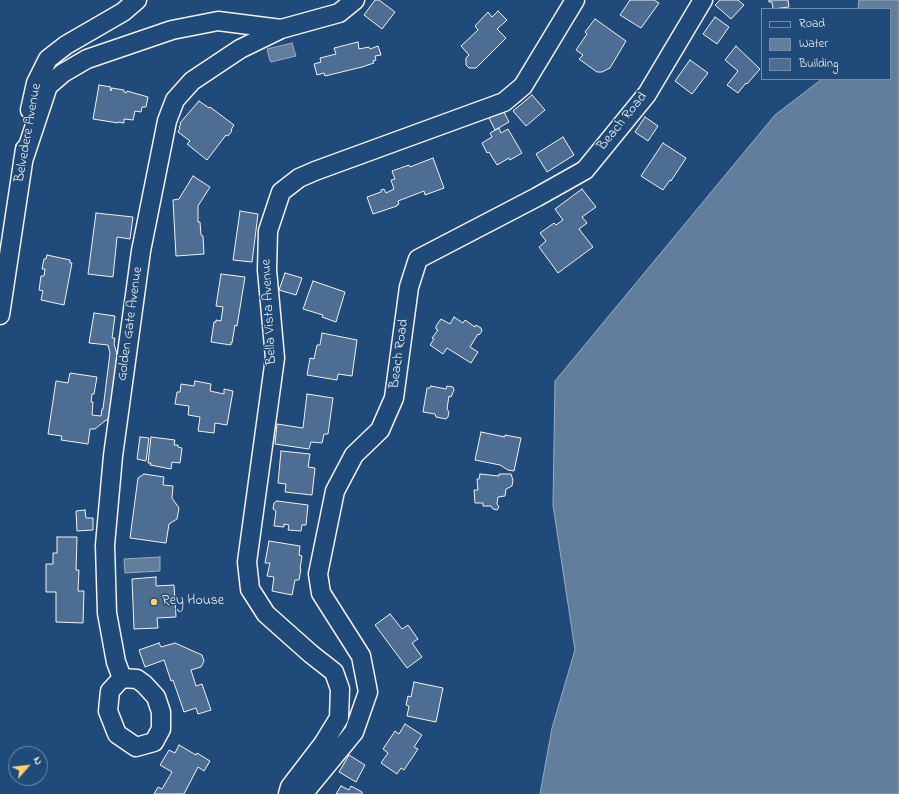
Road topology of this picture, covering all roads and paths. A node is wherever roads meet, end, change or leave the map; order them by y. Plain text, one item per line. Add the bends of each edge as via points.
1 (137, 0) edge
2 (355, 0) edge
3 (574, 0) edge
4 (703, 0) edge
5 (281, 30) junction
6 (23, 161) junction
7 (0, 315) edge
8 (122, 678) dead end
9 (288, 794) edge
10 (303, 794) edge

1 - 6 street, Belvedere Avenue via 123,12 66,45 48,59 36,83
2 - 5 street, Golden Gate Avenue via 339,13
3 - 9 street, Bella Vista Avenue via 524,86 504,102 315,171 299,178 282,192 268,231 267,270 275,358 246,562 250,588 266,614 334,672 340,689 339,718 323,744 290,787
4 - 10 street, Beach Road via 647,94 585,170 418,259 409,287 394,398 380,430 354,455 335,491 318,574 321,593 361,656 368,692 354,732
5 - 6 street, Golden Gate Avenue via 218,21 172,30 87,59 63,73 48,86
5 - 8 street, Golden Gate Avenue via 240,49 192,81 175,100 167,120 141,251 105,545 107,613 116,662
6 - 7 street, Belvedere Avenue

